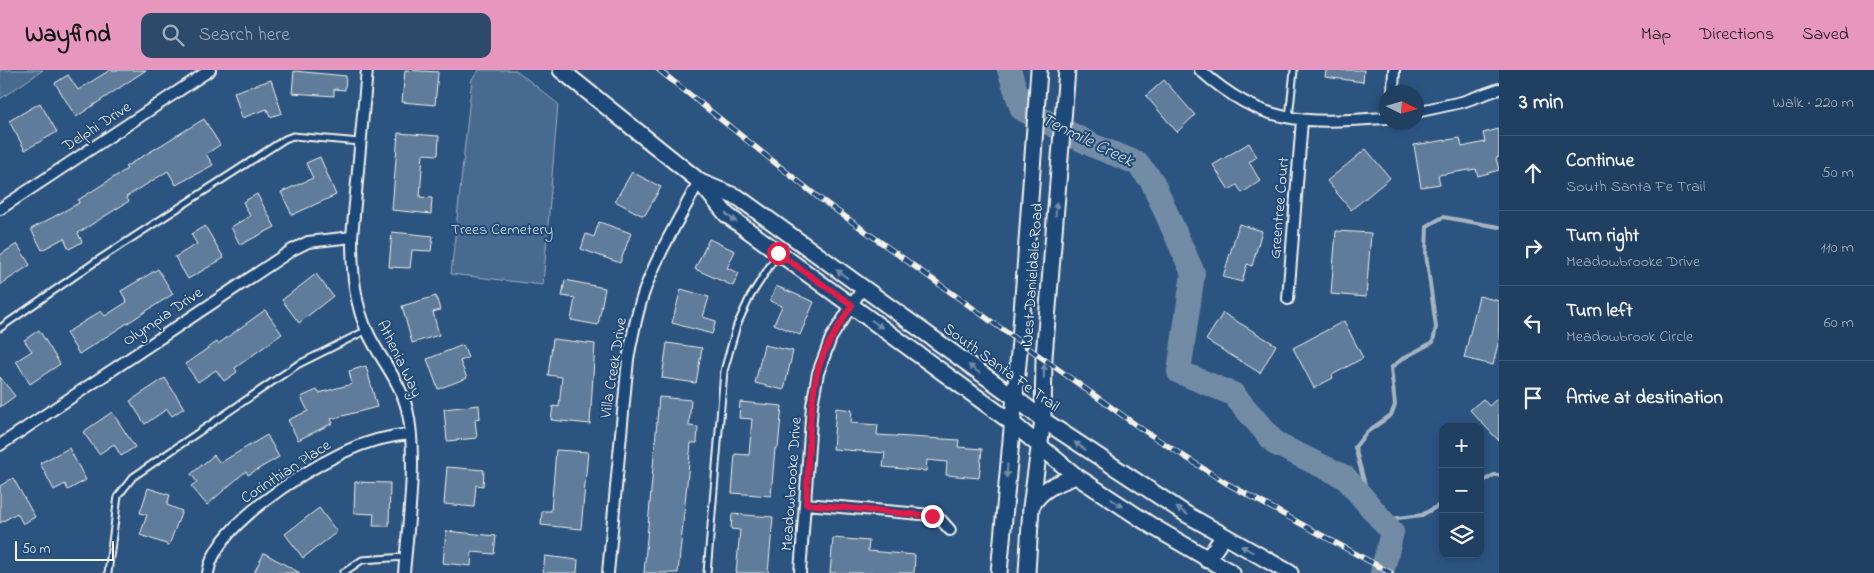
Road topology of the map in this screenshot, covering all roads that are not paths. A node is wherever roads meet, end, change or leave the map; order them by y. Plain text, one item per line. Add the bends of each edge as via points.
1 (210, 70) edge
2 (367, 70) edge
3 (561, 70) edge
4 (1200, 70) edge
5 (1294, 70) edge
6 (1394, 70) edge
7 (1039, 72) edge
8 (1067, 76) edge
9 (1393, 85) edge
10 (1499, 89) edge
11 (1424, 110) edge
12 (1289, 118) junction
13 (1379, 118) edge
14 (1302, 120) junction
15 (360, 142) junction
16 (699, 181) junction
17 (0, 209) edge
18 (790, 236) junction
19 (352, 238) junction
20 (778, 253) junction
21 (862, 289) junction
22 (1288, 299) dead end
23 (852, 305) junction
24 (0, 328) edge
25 (367, 330) junction
26 (1014, 397) junction
27 (1043, 420) junction
28 (1011, 422) junction
29 (410, 434) junction
30 (0, 445) edge
31 (1040, 448) junction
32 (1076, 476) junction
33 (806, 504) junction
34 (1032, 507) junction
35 (950, 530) dead end
36 (1224, 536) junction
37 (405, 557) junction
38 (1207, 560) junction
39 (108, 573) edge
40 (208, 573) edge
41 (343, 573) edge
42 (404, 573) edge
43 (608, 573) edge
44 (707, 573) edge
45 (800, 573) edge
46 (999, 573) edge
47 (1027, 573) edge
48 (1232, 573) edge
49 (1290, 573) edge

1 - 17 street, Delphi Drive
2 - 15 street, Athenia Way
3 - 16 main road, South Santa Fe Trail
4 - 12 street via 1257,110
5 - 12 lane
6 - 9 street
7 - 26 main road, West Danieldale Road
27 -> 8 main road, West Danieldale Road via 1044,357
10 - 11 street
12 - 14 street
13 - 14 street
14 - 22 street, Greentree Court
15 - 19 street, Athenia Way
15 - 24 lane via 293,136 285,139 98,260
16 - 18 main road, South Santa Fe Trail via 739,198
16 -> 20 main road, South Santa Fe Trail via 727,215
16 - 43 street, Villa Creek Drive via 653,270 634,328 628,359
18 - 20 main road
21 -> 18 main road, South Santa Fe Trail
19 - 25 street, Athenia Way via 355,284
19 - 30 street, Olympia Drive via 308,242 292,250
20 - 23 main road, South Santa Fe Trail
20 - 44 lane via 736,325 724,371
21 - 23 street, Meadowbrooke Drive
26 -> 21 main road, South Santa Fe Trail
23 -> 28 main road, South Santa Fe Trail
23 - 33 street, Meadowbrooke Drive via 831,338 818,373 812,406
25 - 29 street, Athenia Way via 401,390
25 - 39 lane via 297,365 133,477 118,496
26 - 27 main road, South Santa Fe Trail
26 - 28 main road, West Danieldale Road
27 - 31 main road, West Danieldale Road
36 -> 27 main road, South Santa Fe Trail
28 - 31 main road, South Santa Fe Trail
28 -> 46 main road, West Danieldale Road
29 - 37 street, Athenia Way
29 - 40 street, Corinthian Place via 390,436 344,452 260,505 216,548
31 - 32 main road, South Santa Fe Trail
31 - 34 main road, West Danieldale Road
32 - 34 main road via 1039,494
32 -> 38 main road, South Santa Fe Trail
33 - 35 street via 932,516
33 - 45 street, Meadowbrooke Drive
34 - 47 main road, West Danieldale Road
36 - 38 main road
49 -> 36 main road, South Santa Fe Trail
37 - 41 lane via 362,560
37 - 42 street, Athenia Way
38 - 48 main road, South Santa Fe Trail

